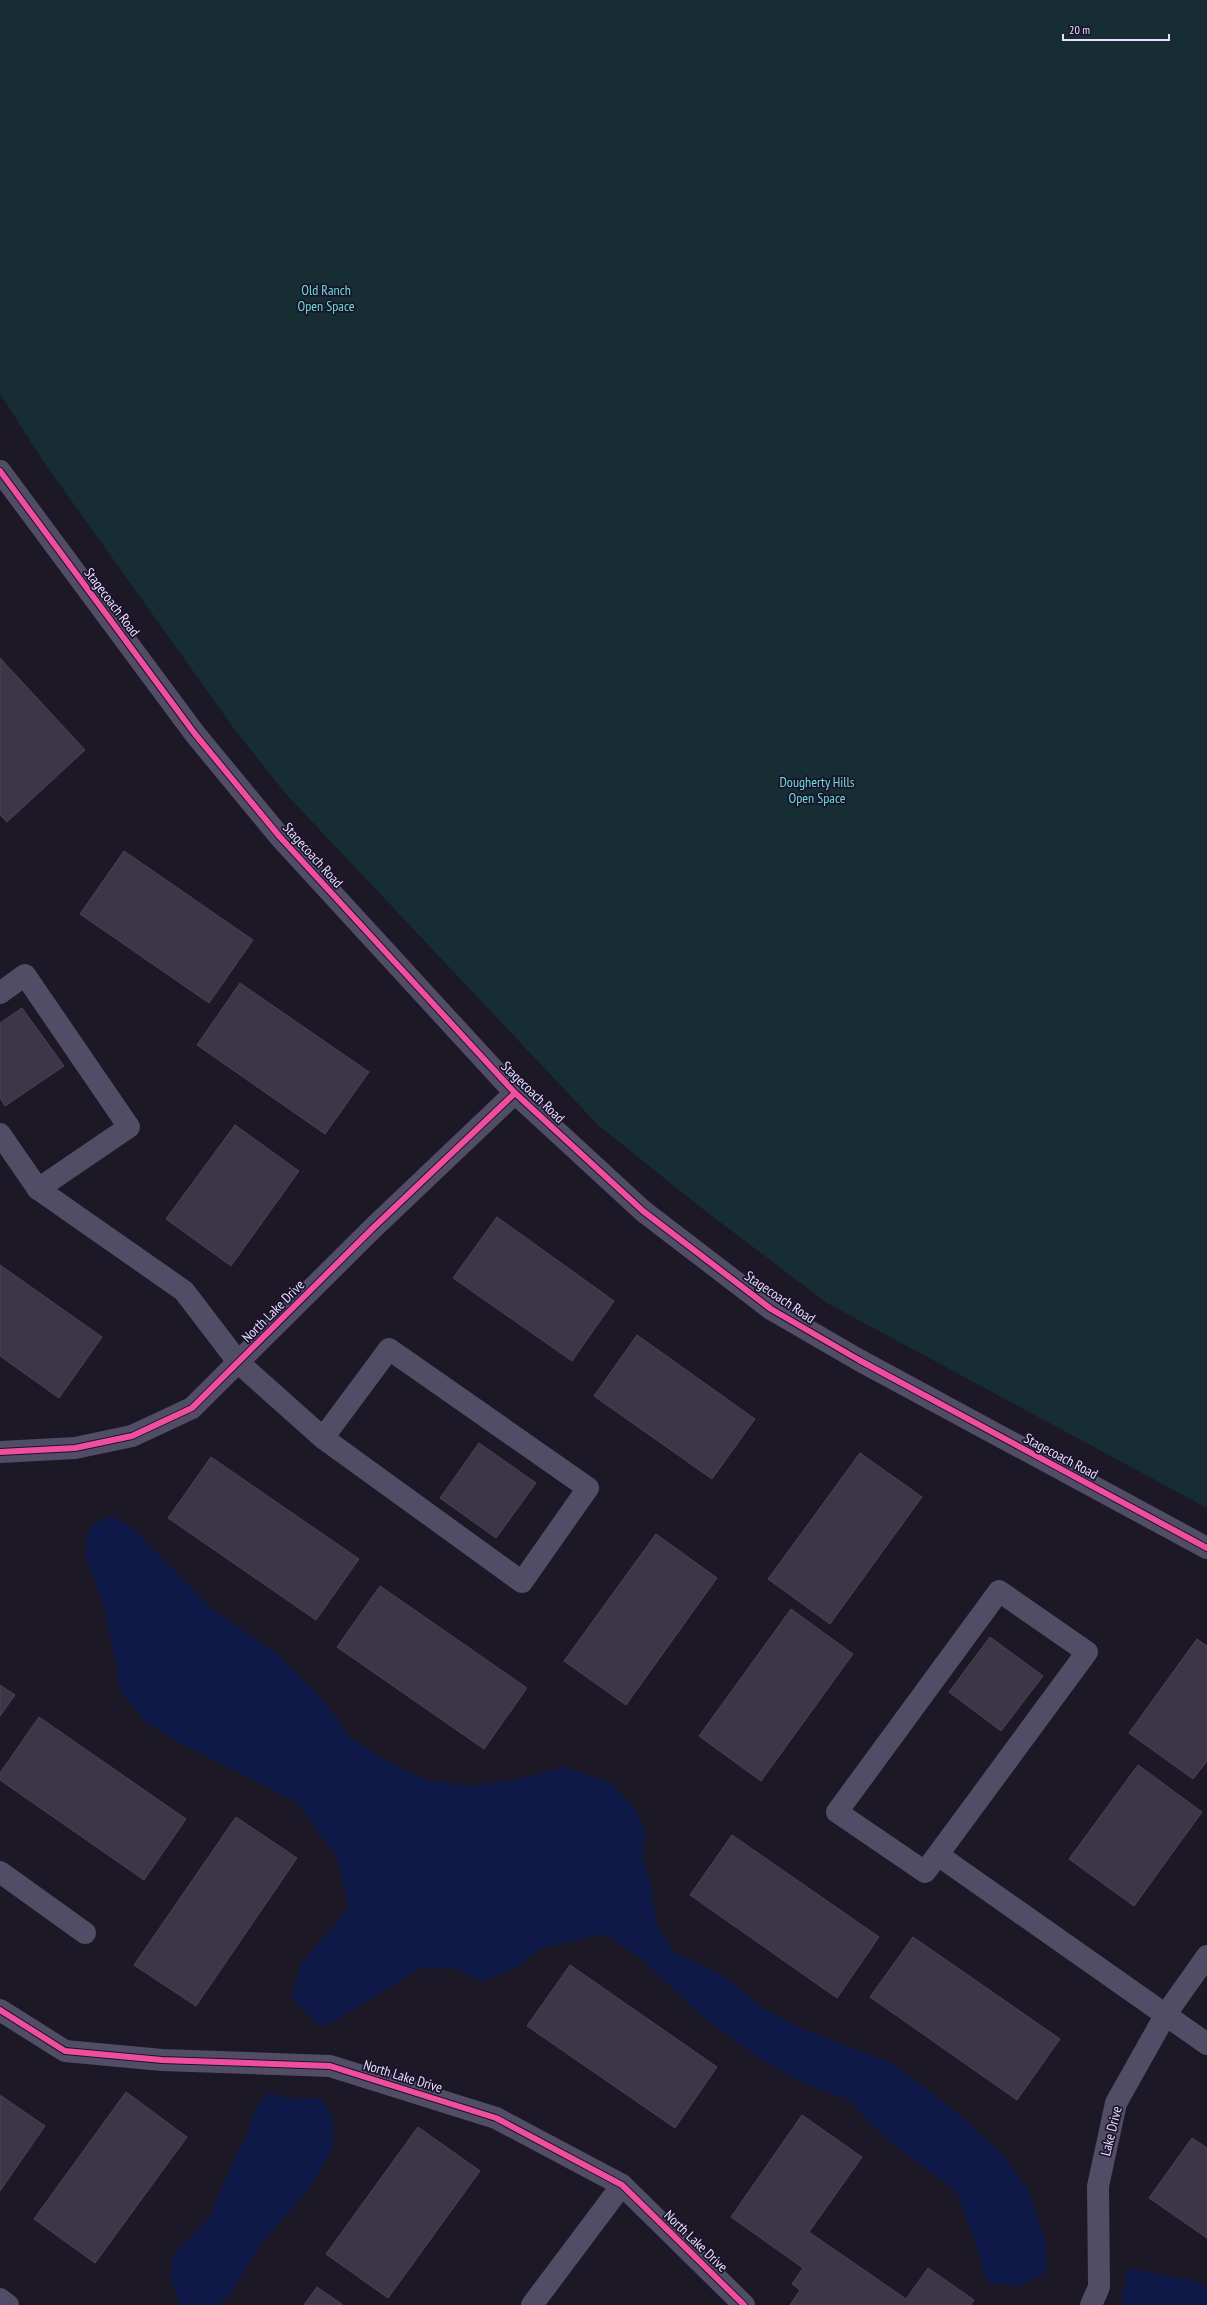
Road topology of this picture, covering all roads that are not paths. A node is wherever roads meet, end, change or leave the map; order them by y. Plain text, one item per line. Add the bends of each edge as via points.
1 (0, 471) edge
2 (0, 993) edge
3 (515, 1093) junction
4 (1, 1136) edge
5 (38, 1189) junction
6 (238, 1363) junction
7 (323, 1438) junction
8 (0, 1452) edge
9 (1207, 1548) edge
10 (938, 1855) junction
11 (0, 1872) edge
12 (85, 1933) dead end
13 (1207, 1956) edge
14 (0, 2010) edge
15 (1166, 2014) junction
16 (1207, 2044) edge
17 (622, 2185) junction
18 (0, 2299) edge
19 (8, 2305) edge
20 (532, 2305) edge
21 (744, 2305) edge
22 (1091, 2305) edge

1 - 3 street, Stagecoach Road via 196,734 280,837
2 - 5 street via 25,975 129,1127
3 - 6 street, North Lake Drive via 372,1229
3 - 9 street, Stagecoach Road via 643,1211 771,1309 859,1360
4 - 5 street
5 - 6 street via 184,1291
6 - 7 street
6 - 8 street, North Lake Drive via 192,1408 132,1436 75,1448
7 - 7 street via 522,1582 588,1488 389,1349
10 - 10 street via 1087,1652 999,1591 837,1812 925,1872
10 - 15 street
11 - 12 street
13 - 15 street, Lake Drive
14 - 17 street, North Lake Drive via 65,2051 162,2060 330,2066 496,2118
15 - 16 street
15 - 22 street, Lake Drive via 1116,2103 1098,2186 1099,2287
17 - 20 street
17 - 21 street, North Lake Drive
18 - 19 street

